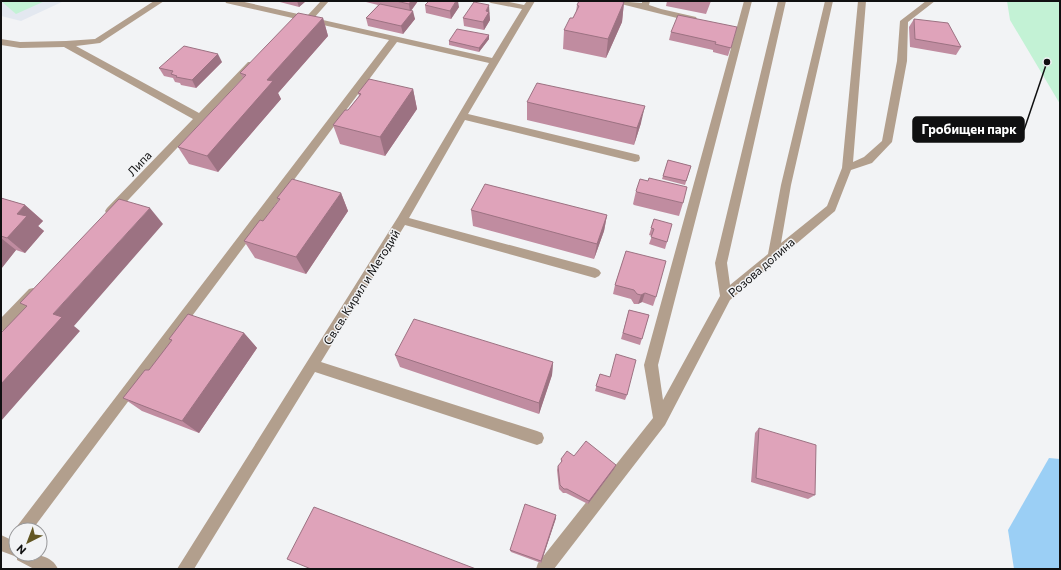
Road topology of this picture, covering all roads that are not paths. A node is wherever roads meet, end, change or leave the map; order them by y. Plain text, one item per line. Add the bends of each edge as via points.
1 (160, 1) edge
2 (229, 1) edge
3 (325, 1) edge
4 (491, 1) edge
5 (620, 1) edge
6 (748, 1) edge
7 (782, 1) edge
8 (829, 1) edge
9 (862, 1) edge
10 (931, 1) edge
11 (646, 4) edge
12 (529, 5) edge
13 (296, 17) junction
14 (308, 20) junction
15 (700, 21) edge
16 (286, 28) edge
17 (395, 39) junction
18 (1, 42) edge
19 (66, 44) junction
20 (259, 56) edge
21 (495, 62) junction
22 (462, 116) junction
23 (200, 118) junction
24 (635, 158) dead end
25 (847, 168) junction
26 (106, 217) edge
27 (402, 220) junction
28 (773, 256) junction
29 (595, 273) dead end
30 (40, 286) edge
31 (726, 296) junction
32 (1, 326) edge
33 (312, 365) junction
34 (660, 420) junction
35 (537, 438) dead end
36 (28, 522) edge
37 (38, 562) edge
38 (50, 569) edge
39 (185, 569) edge
40 (544, 569) edge

1 - 19 street via 97,41
2 - 13 street
3 - 14 street
4 - 12 street
5 - 11 street
6 - 34 street via 651,365
7 - 31 street via 721,263
8 - 28 street via 786,185
9 - 25 street, Розова долина
10 - 25 street via 904,21 902,61 887,142 868,160
11 - 15 street via 658,11
12 - 21 street, Св.св. Кирил и Методий
13 - 14 street
13 - 16 street
14 - 17 street
17 - 21 street
17 - 36 street
18 - 19 street via 20,45
19 - 23 street
20 - 23 street, Липа
21 - 22 street, Св.св. Кирил и Методий
22 - 24 street
22 - 27 street, Св.св. Кирил и Методий
23 - 26 street, Липа
25 - 28 street, Розова долина via 831,208
27 - 29 street
27 - 33 street, Св.св. Кирил и Методий
28 - 31 street, Розова долина
30 - 32 street
31 - 34 street, Розова долина
33 - 35 street
33 - 39 street, Св.св. Кирил и Методий
34 - 40 street, Розова долина
37 - 38 street

